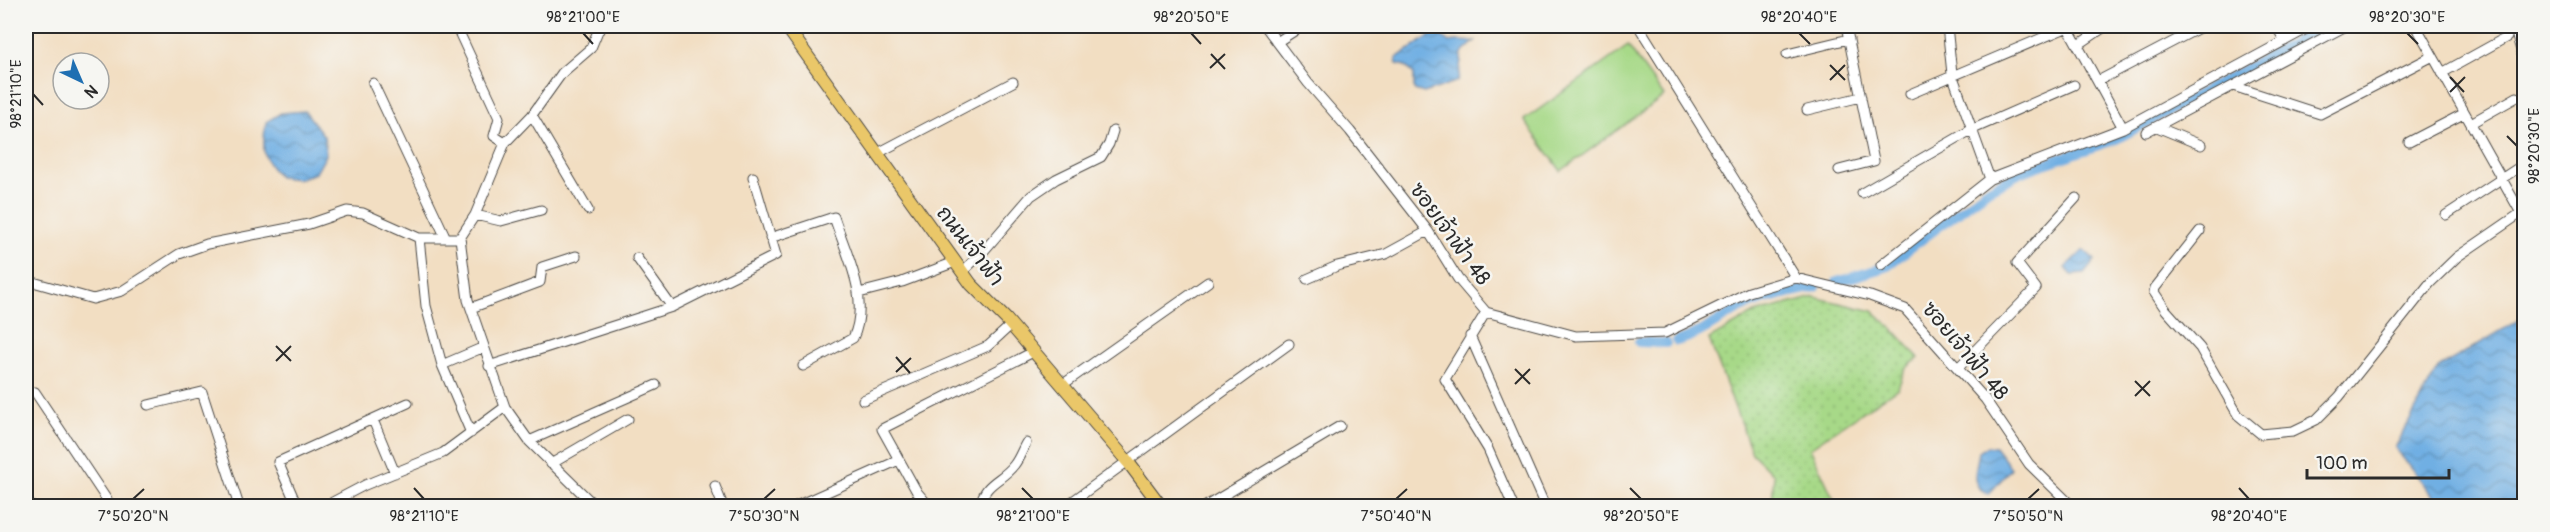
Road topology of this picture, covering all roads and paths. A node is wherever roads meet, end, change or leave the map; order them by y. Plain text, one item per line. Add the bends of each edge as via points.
1 (603, 26) edge
2 (786, 26) edge
3 (1265, 26) edge
4 (1302, 26) edge
5 (1846, 26) edge
6 (1947, 26) edge
7 (2068, 26) edge
8 (2106, 26) edge
9 (2203, 26) edge
10 (2276, 26) edge
11 (2313, 26) edge
12 (2346, 26) edge
13 (2416, 26) edge
14 (2514, 26) edge
15 (1641, 30) dead end
16 (459, 32) dead end
17 (2507, 37) dead end
18 (1849, 39) junction
19 (2285, 41) junction
20 (1277, 42) junction
21 (2078, 45) junction
22 (1786, 54) dead end
23 (2433, 56) junction
24 (2524, 61) edge
25 (2442, 73) junction
26 (1952, 74) junction
27 (2098, 81) junction
28 (1013, 82) dead end
29 (373, 83) dead end
30 (2074, 85) dead end
31 (2233, 86) junction
32 (1910, 94) dead end
33 (1862, 97) junction
34 (2517, 98) dead end
35 (1807, 110) dead end
36 (2465, 113) junction
37 (532, 115) junction
38 (2471, 123) junction
39 (2157, 127) junction
40 (2123, 128) junction
41 (1971, 130) junction
42 (1113, 131) dead end
43 (2146, 132) dead end
44 (2409, 142) dead end
45 (505, 143) junction
46 (2201, 145) dead end
47 (878, 153) junction
48 (2524, 164) edge
49 (1839, 170) dead end
50 (753, 177) dead end
51 (1990, 179) junction
52 (2502, 179) junction
53 (1862, 193) dead end
54 (2076, 198) dead end
55 (541, 210) dead end
56 (588, 210) dead end
57 (2523, 212) edge
58 (475, 215) junction
59 (2446, 215) dead end
60 (1428, 231) junction
61 (2200, 231) dead end
62 (418, 238) junction
63 (446, 238) junction
64 (460, 238) junction
65 (771, 238) junction
66 (576, 256) dead end
67 (637, 258) dead end
68 (1881, 265) dead end
69 (958, 267) junction
70 (1796, 278) junction
71 (1306, 279) dead end
72 (26, 280) edge
73 (1208, 282) dead end
74 (859, 293) junction
75 (672, 307) junction
76 (471, 308) junction
77 (1486, 312) junction
78 (1011, 325) junction
79 (1470, 336) junction
80 (1289, 344) dead end
81 (484, 347) junction
82 (1033, 352) junction
83 (442, 365) junction
84 (489, 366) junction
85 (802, 366) dead end
86 (1958, 368) junction
87 (656, 385) dead end
88 (1062, 385) junction
89 (35, 392) dead end
90 (863, 400) dead end
91 (408, 403) dead end
92 (148, 405) dead end
93 (505, 407) junction
94 (628, 418) dead end
95 (373, 420) junction
96 (1340, 426) dead end
97 (471, 433) junction
98 (529, 441) junction
99 (1026, 443) dead end
100 (899, 460) junction
101 (1128, 462) junction
102 (551, 464) junction
103 (395, 473) junction
104 (715, 486) dead end
105 (26, 500) edge
106 (330, 505) edge
107 (31, 507) edge
108 (111, 507) edge
109 (240, 507) edge
110 (297, 507) edge
111 (595, 507) edge
112 (723, 507) edge
113 (796, 507) edge
114 (929, 507) edge
115 (980, 507) edge
116 (1066, 507) edge
117 (1161, 507) edge
118 (1206, 507) edge
119 (1513, 507) edge
120 (1545, 507) edge
121 (2072, 507) edge

1 - 37 street via 591,48 562,74
2 - 47 main road, ถนนเจ้าฟ้า
3 - 20 street, ซอยเจ้าฟ้า 48
4 - 20 street
5 - 18 street
6 - 26 street
7 - 21 street
7 - 26 street
8 - 21 street
9 - 27 street
10 - 19 street
11 - 19 street
12 - 31 street
13 - 23 street
14 - 24 street
15 - 70 street
16 - 45 street via 499,118 494,136
17 - 25 street
18 - 22 street
18 - 33 street
19 - 40 street
20 - 60 street, ซอยเจ้าฟ้า 48
21 - 27 street
23 - 25 street
23 - 31 street via 2320,114
25 - 36 street
26 - 32 street
26 - 41 street
27 - 40 street
28 - 47 street
29 - 63 street
30 - 41 street
31 - 39 street
33 - 35 street
33 - 49 street via 1874,161
34 - 38 street
36 - 38 street
36 - 44 street
37 - 45 street
37 - 56 street
38 - 52 street
39 - 43 street
39 - 46 street
40 - 51 street
41 - 51 street
41 - 53 street
42 - 69 street via 1101,157 1031,196 982,253
45 - 58 street
47 - 69 main road, ถนนเจ้าฟ้า
48 - 52 street
50 - 65 street
51 - 68 street
52 - 57 street
52 - 59 street
54 - 86 street via 2017,263 2036,288
55 - 58 street via 501,221
57 - 61 street via 2457,257 2430,283 2316,420 2272,435 2261,434 2238,415 2200,348 2154,292
58 - 64 street
60 - 71 street via 1386,254 1337,266
60 - 77 street, ซอยเจ้าฟ้า 48 via 1458,279
62 - 63 street
62 - 72 street via 363,213 347,211 309,224 207,244 179,254 122,291 93,299
62 - 83 street via 426,306
63 - 64 street
64 - 76 street
65 - 74 street via 834,217
65 - 75 street via 776,255
66 - 76 street via 542,267 540,282
67 - 75 street
69 - 74 street
69 - 78 main road, ถนนเจ้าฟ้า
70 - 77 street, ซอยเจ้าฟ้า 48 via 1749,292 1665,333 1575,336
70 - 86 street, ซอยเจ้าฟ้า 48 via 1905,309
73 - 88 street
74 - 85 street via 859,323 853,338
75 - 84 street
76 - 81 street
77 - 79 street
78 - 82 main road, ถนนเจ้าฟ้า
78 - 90 street via 988,346
79 - 119 street via 1445,378 1488,450
79 - 120 street
80 - 101 street
81 - 83 street
81 - 84 street
82 - 88 main road, ถนนเจ้าฟ้า
82 - 100 street via 882,429
83 - 97 street
84 - 93 street
86 - 121 street, ซอยเจ้าฟ้า 48 via 1986,399 2029,464
87 - 98 street
88 - 101 main road, ถนนเจ้าฟ้า
89 - 108 street
91 - 95 street
92 - 109 street via 201,392
93 - 97 street
93 - 98 street
94 - 102 street
95 - 103 street
95 - 110 street via 279,462
96 - 118 street
97 - 103 street via 443,453
98 - 102 street
99 - 115 street via 1013,466 987,488
100 - 113 street
100 - 114 street
101 - 116 street
101 - 117 main road, ถนนเจ้าฟ้า
102 - 111 street
103 - 106 street
104 - 112 street
105 - 107 street

